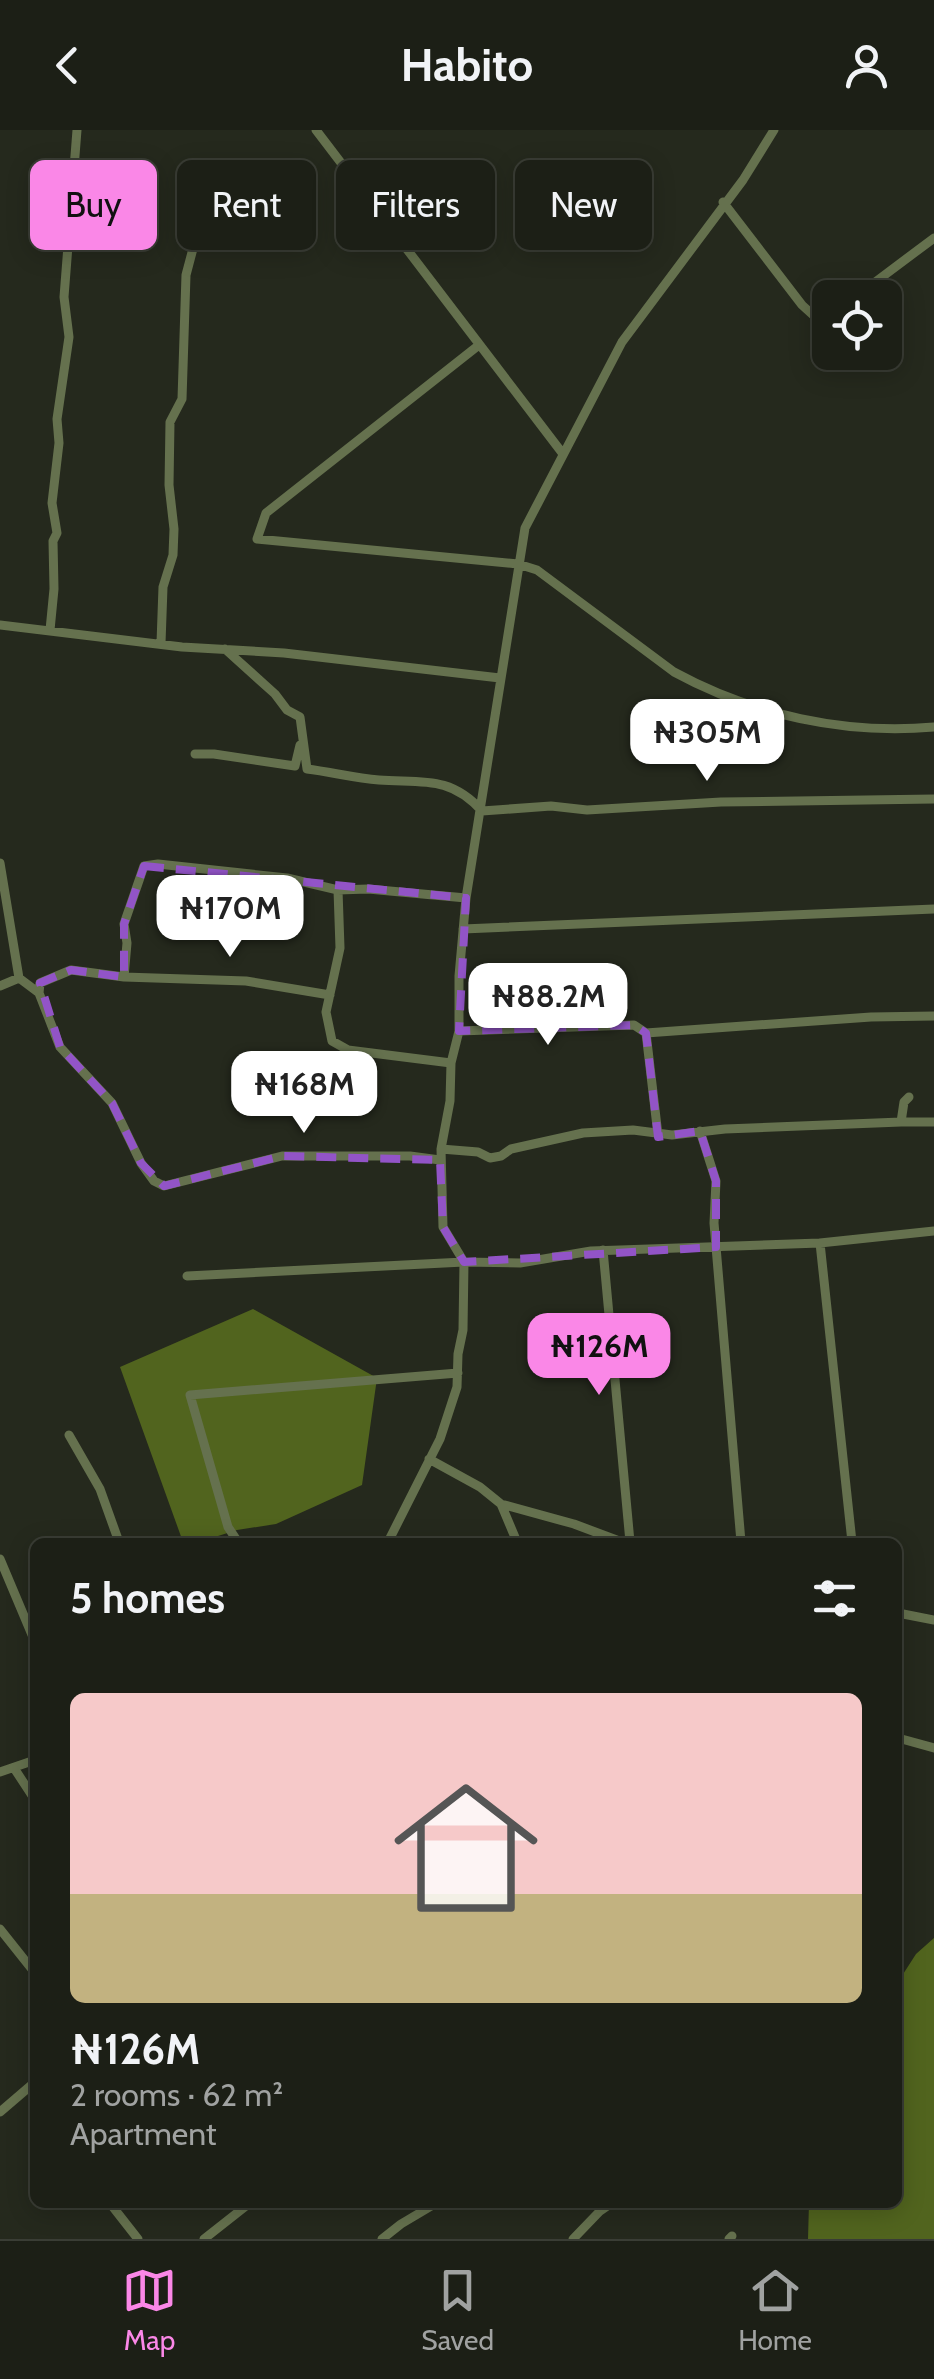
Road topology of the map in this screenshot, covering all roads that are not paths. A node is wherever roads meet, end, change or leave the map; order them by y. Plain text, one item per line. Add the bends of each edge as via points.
1 (77, 130) edge
2 (316, 130) edge
3 (774, 130) edge
4 (723, 202) junction
5 (934, 238) edge
6 (192, 250) edge
7 (878, 280) edge
8 (812, 314) edge
9 (479, 344) junction
10 (563, 454) junction
11 (518, 564) junction
12 (0, 626) edge
13 (50, 630) junction
14 (161, 643) junction
15 (225, 649) junction
16 (500, 678) junction
17 (300, 717) junction
18 (934, 727) edge
19 (195, 754) dead end
20 (934, 799) edge
21 (482, 811) junction
22 (0, 863) edge
23 (338, 890) junction
24 (466, 898) junction
25 (934, 908) edge
26 (464, 929) junction
27 (124, 977) junction
28 (19, 978) junction
29 (0, 986) edge
30 (39, 993) junction
31 (330, 995) junction
32 (934, 1016) edge
33 (458, 1031) junction
34 (646, 1033) junction
35 (451, 1063) junction
36 (910, 1097) dead end
37 (901, 1122) junction
38 (934, 1122) edge
39 (700, 1131) junction
40 (658, 1135) junction
41 (440, 1155) junction
42 (934, 1232) edge
43 (820, 1243) junction
44 (716, 1246) junction
45 (603, 1250) junction
46 (464, 1262) junction
47 (187, 1276) dead end
48 (458, 1374) junction
49 (69, 1436) dead end
50 (429, 1459) junction
51 (501, 1504) junction
52 (118, 1538) edge
53 (235, 1538) edge
54 (390, 1538) edge
55 (515, 1538) edge
56 (611, 1538) edge
57 (630, 1538) edge
58 (741, 1538) edge
59 (852, 1538) edge
60 (0, 1559) edge
61 (902, 1614) edge
62 (934, 1620) edge
63 (30, 1630) edge
64 (902, 1739) edge
65 (934, 1748) edge
66 (30, 1762) edge
67 (14, 1768) junction
68 (0, 1772) edge
69 (30, 1792) edge
70 (0, 1930) edge
71 (30, 1967) edge
72 (30, 2086) edge
73 (0, 2112) edge
74 (115, 2208) edge
75 (243, 2208) edge
76 (428, 2208) edge
77 (604, 2208) edge
78 (138, 2239) edge
79 (204, 2239) edge
80 (382, 2239) edge
81 (573, 2239) edge

1 - 13 street
2 - 9 street
3 - 4 street
4 - 8 street
4 - 10 street via 622,342
5 - 7 street
6 - 14 street via 182,399 170,422 173,555
9 - 10 street
9 - 11 street via 266,513 257,540
10 - 11 street via 525,528
11 - 16 street
11 - 18 street via 536,570 695,683 793,718 894,731
12 - 13 street
13 - 14 street
14 - 15 street
15 - 16 street
15 - 17 street
16 - 21 street
17 - 19 street via 295,766
17 - 21 street via 307,769 428,780 458,790
20 - 21 street
21 - 24 street
22 - 28 street
23 - 24 street
23 - 27 street via 286,878 144,866 124,924
23 - 31 street via 340,948
24 - 26 street
25 - 26 street
26 - 33 street
27 - 30 street via 71,970 40,982
27 - 31 street via 233,980
28 - 29 street
28 - 30 street
30 - 41 street via 60,1046 112,1103 154,1182 164,1186 282,1156
31 - 35 street via 328,1031 340,1047
32 - 34 street
33 - 34 street via 634,1026
33 - 35 street
34 - 40 street
35 - 41 street
36 - 37 street
37 - 38 street
37 - 39 street
39 - 40 street
39 - 44 street via 716,1182
40 - 41 street via 583,1133 490,1158 478,1152
41 - 46 street via 443,1227
42 - 43 street
43 - 44 street
43 - 59 street
44 - 45 street
44 - 58 street
45 - 46 street
45 - 57 street
46 - 47 street
46 - 48 street
48 - 50 street
48 - 53 street via 190,1395
49 - 52 street via 100,1489
50 - 51 street
50 - 54 street
51 - 55 street
51 - 56 street
60 - 63 street
61 - 62 street
64 - 65 street
66 - 67 street
67 - 68 street
67 - 69 street
70 - 71 street
72 - 73 street
74 - 78 street
75 - 79 street
76 - 80 street
77 - 81 street

